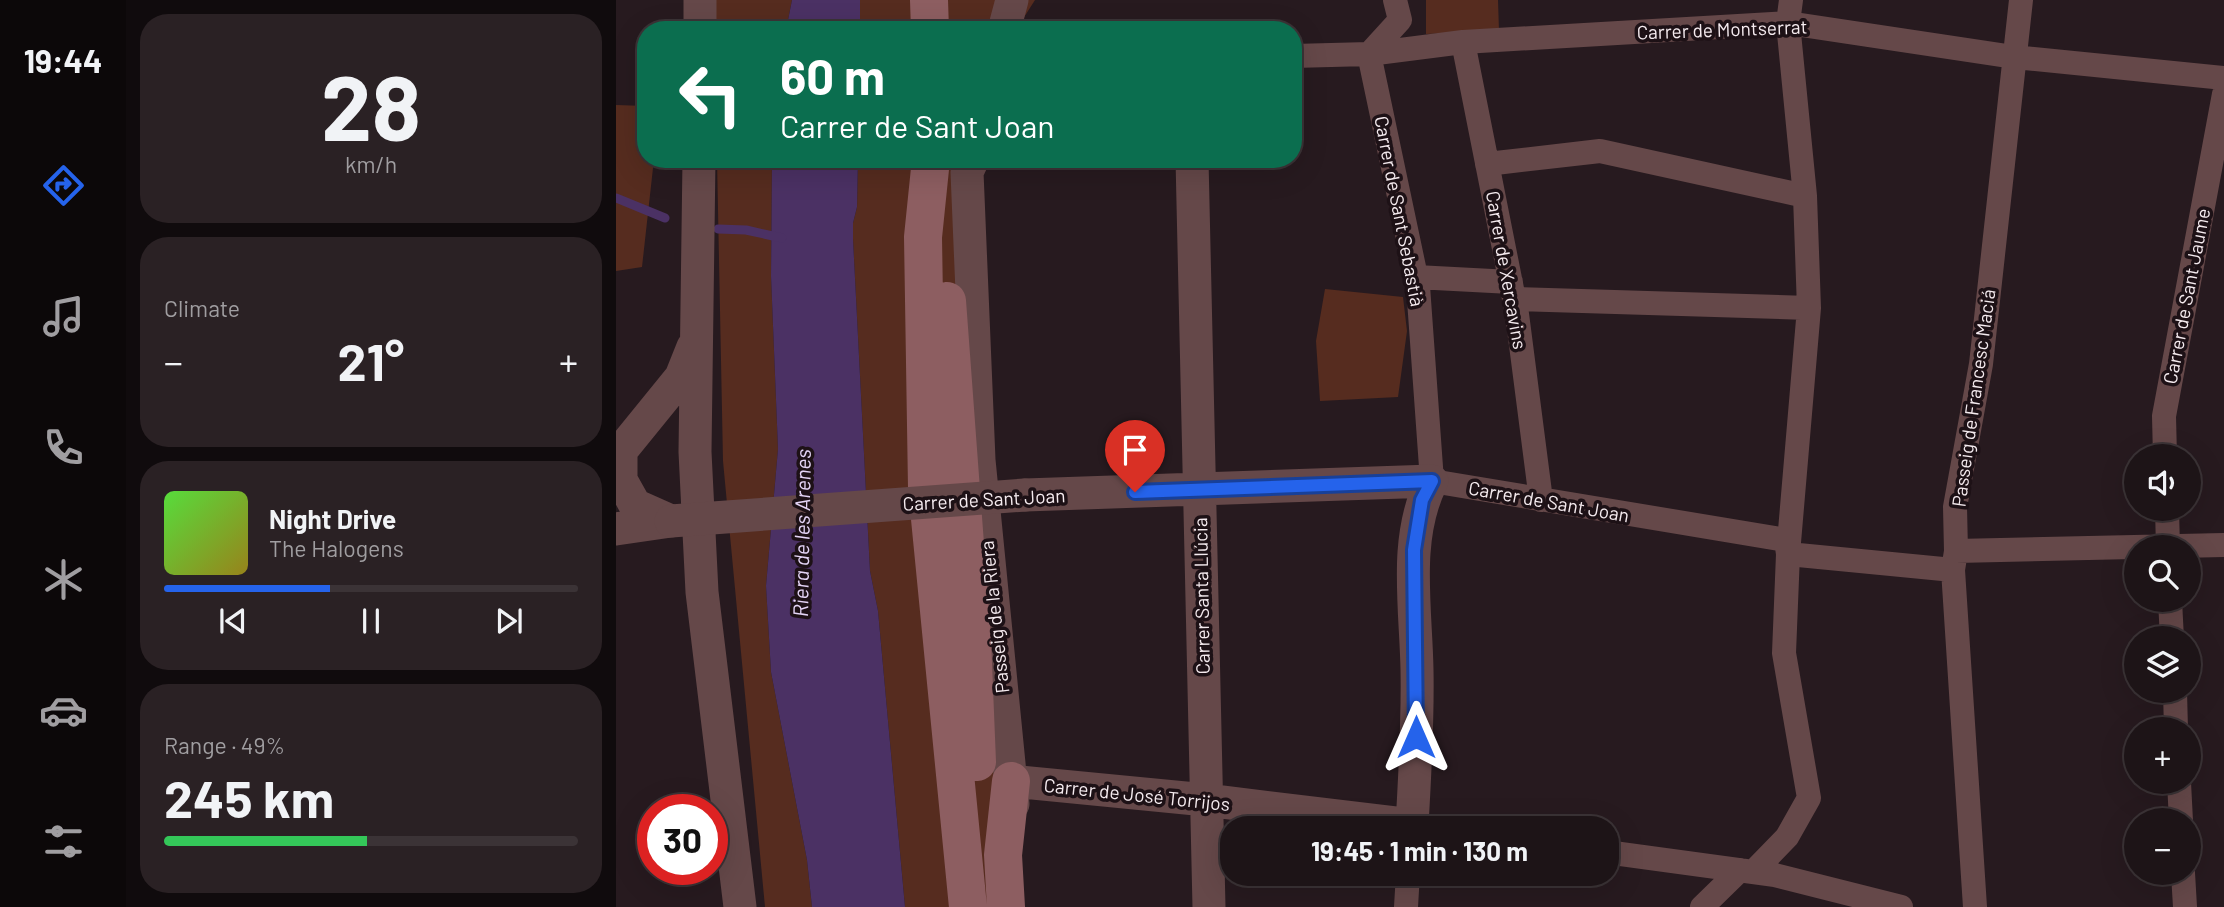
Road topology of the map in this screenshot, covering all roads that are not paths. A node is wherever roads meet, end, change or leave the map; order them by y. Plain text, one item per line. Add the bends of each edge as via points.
1 (700, 0) edge
2 (1012, 0) edge
3 (1395, 0) edge
4 (2021, 0) edge
5 (1789, 12) edge
6 (700, 21) edge
7 (1006, 21) edge
8 (1463, 41) junction
9 (1369, 54) junction
10 (1302, 56) edge
11 (2014, 57) junction
12 (2224, 78) edge
13 (2224, 94) edge
14 (1487, 164) junction
15 (699, 168) edge
16 (930, 168) edge
17 (932, 168) edge
18 (969, 168) edge
19 (1192, 168) edge
20 (1805, 196) junction
21 (1416, 277) junction
22 (1512, 291) junction
23 (1809, 308) junction
24 (698, 335) junction
25 (2165, 444) edge
26 (619, 454) edge
27 (1432, 481) junction
28 (1199, 490) junction
29 (1541, 500) junction
30 (671, 521) junction
31 (616, 529) edge
32 (2224, 544) edge
33 (2201, 545) edge
34 (2124, 550) edge
35 (1788, 554) junction
36 (1954, 560) junction
37 (1011, 781) junction
38 (1206, 800) junction
39 (1332, 816) edge
40 (1418, 816) edge
41 (1619, 854) edge
42 (1746, 871) junction
43 (2184, 885) edge
44 (1407, 886) edge
45 (740, 907) edge
46 (968, 907) edge
47 (984, 907) edge
48 (1006, 907) edge
49 (1023, 907) edge
50 (1209, 907) edge
51 (1406, 907) edge
52 (1702, 907) edge
53 (1901, 907) edge
54 (1975, 907) edge
55 (2185, 907) edge

1 - 6 street
2 - 7 street
3 - 9 street via 1401,20
4 - 11 street, Passeig de Francesc Maciá
5 - 8 street, Carrer de Montserrat
5 - 11 street, Carrer de Montserrat
5 - 20 street
8 - 9 street, Carrer de Montserrat
8 - 14 street, Carrer de Xercavins
9 - 10 street, Carrer de Montserrat
9 - 21 street, Carrer de Sant Sebastià
11 - 12 street, Carrer de Montserrat
11 - 36 street, Passeig de Francesc Maciá via 1981,364 1955,507
13 - 25 street, Carrer de Sant Jaume via 2164,416
14 - 20 street via 1600,151
14 - 22 street, Carrer de Xercavins
15 - 24 street
16 - 46 main road via 923,237 927,488
17 - 47 main road via 943,234 966,556
18 - 37 street, Passeig de la Riera via 979,460
19 - 28 street, Carrer Santa Llúcia
20 - 23 street
21 - 22 street
21 - 27 street, Carrer de Sant Sebastià
22 - 23 street
22 - 29 street, Carrer de Xercavins
23 - 35 street
24 - 26 street via 681,377
24 - 45 street via 695,452 702,592
26 - 30 street via 621,480 635,505
27 - 28 street, Carrer de Sant Joan
27 - 29 street, Carrer de Sant Joan
27 - 40 street, Carrer de Sant Sebastià via 1422,500 1414,550
28 - 30 street, Carrer de Sant Joan, bridge via 1025,495
28 - 38 street, Carrer Santa Llúcia
29 - 35 street, Carrer de Sant Joan via 1786,540
30 - 31 street, Carrer de Sant Joan
32 - 33 street
34 - 36 street
35 - 36 street
35 - 42 street via 1784,653 1809,798 1787,837
36 - 54 street, Passeig de Francesc Maciá
37 - 38 street, Carrer de José Torrijos
37 - 48 main road via 1003,855
37 - 49 street, Passeig de la Riera
38 - 39 street, Carrer de José Torrijos
38 - 50 street, Carrer Santa Llúcia
41 - 42 street
42 - 52 street
42 - 53 street
43 - 55 street
44 - 51 street

